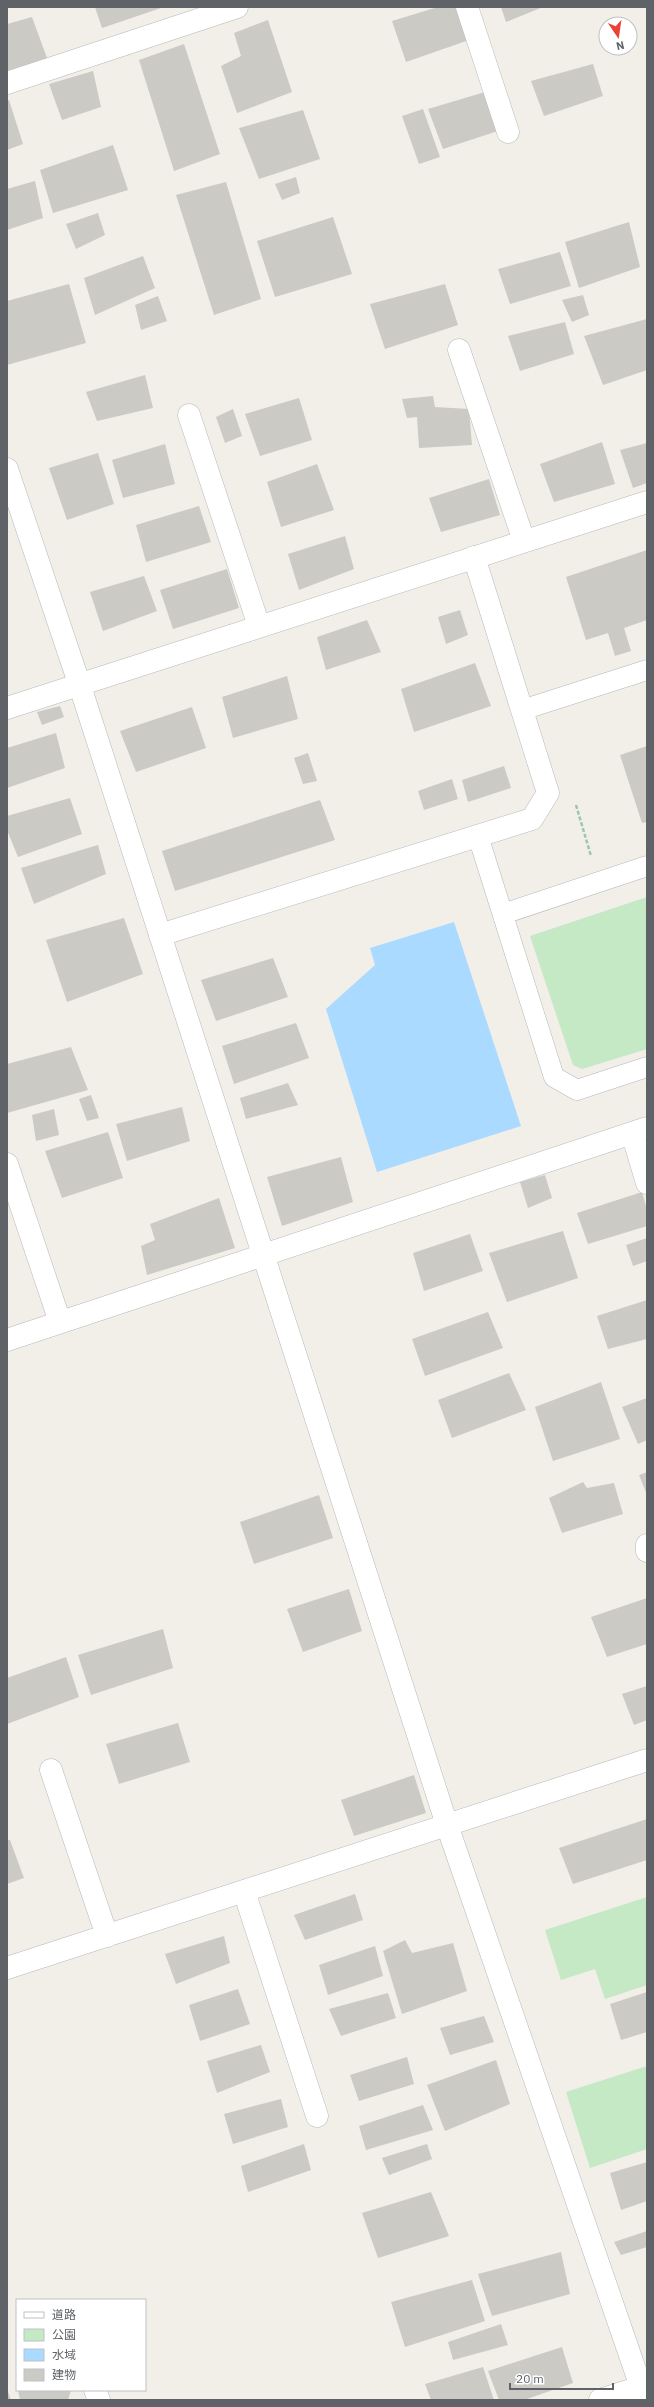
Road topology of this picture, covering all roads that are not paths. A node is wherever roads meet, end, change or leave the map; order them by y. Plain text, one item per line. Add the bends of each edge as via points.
1 (237, 7) edge
2 (467, 7) edge
3 (7, 83) edge
4 (508, 132) dead end
5 (459, 350) dead end
6 (189, 415) dead end
7 (7, 469) edge
8 (647, 502) edge
9 (524, 541) junction
10 (474, 557) junction
11 (259, 626) junction
12 (647, 670) edge
13 (79, 683) junction
14 (7, 708) edge
15 (522, 710) junction
16 (478, 836) junction
17 (647, 866) edge
18 (503, 914) junction
19 (160, 935) junction
20 (647, 1067) edge
21 (639, 1131) edge
22 (7, 1164) edge
23 (647, 1183) edge
24 (262, 1255) junction
25 (60, 1322) junction
26 (7, 1340) edge
27 (647, 1545) edge
28 (647, 1551) edge
29 (647, 1760) edge
30 (51, 1770) dead end
31 (447, 1825) junction
32 (244, 1891) junction
33 (107, 1936) junction
34 (7, 1968) edge
35 (316, 2116) dead end
36 (644, 2390) edge
37 (600, 2400) edge

1 - 3 street
2 - 4 street
5 - 9 street
6 - 11 street
7 - 13 street
8 - 9 street
9 - 10 street
10 - 11 street
10 - 15 street
11 - 13 street
12 - 15 lane
13 - 14 street
13 - 19 street
15 - 16 street via 548,793 532,819
16 - 18 lane
16 - 19 street
17 - 18 lane
18 - 20 lane via 554,1077 577,1090
19 - 24 street
21 - 23 street
21 - 24 street
22 - 25 street
24 - 25 street
24 - 31 street
25 - 26 street
27 - 28 street
29 - 31 street
30 - 33 street
31 - 32 street
31 - 36 street
32 - 33 street
32 - 35 street
33 - 34 street
36 - 37 street

